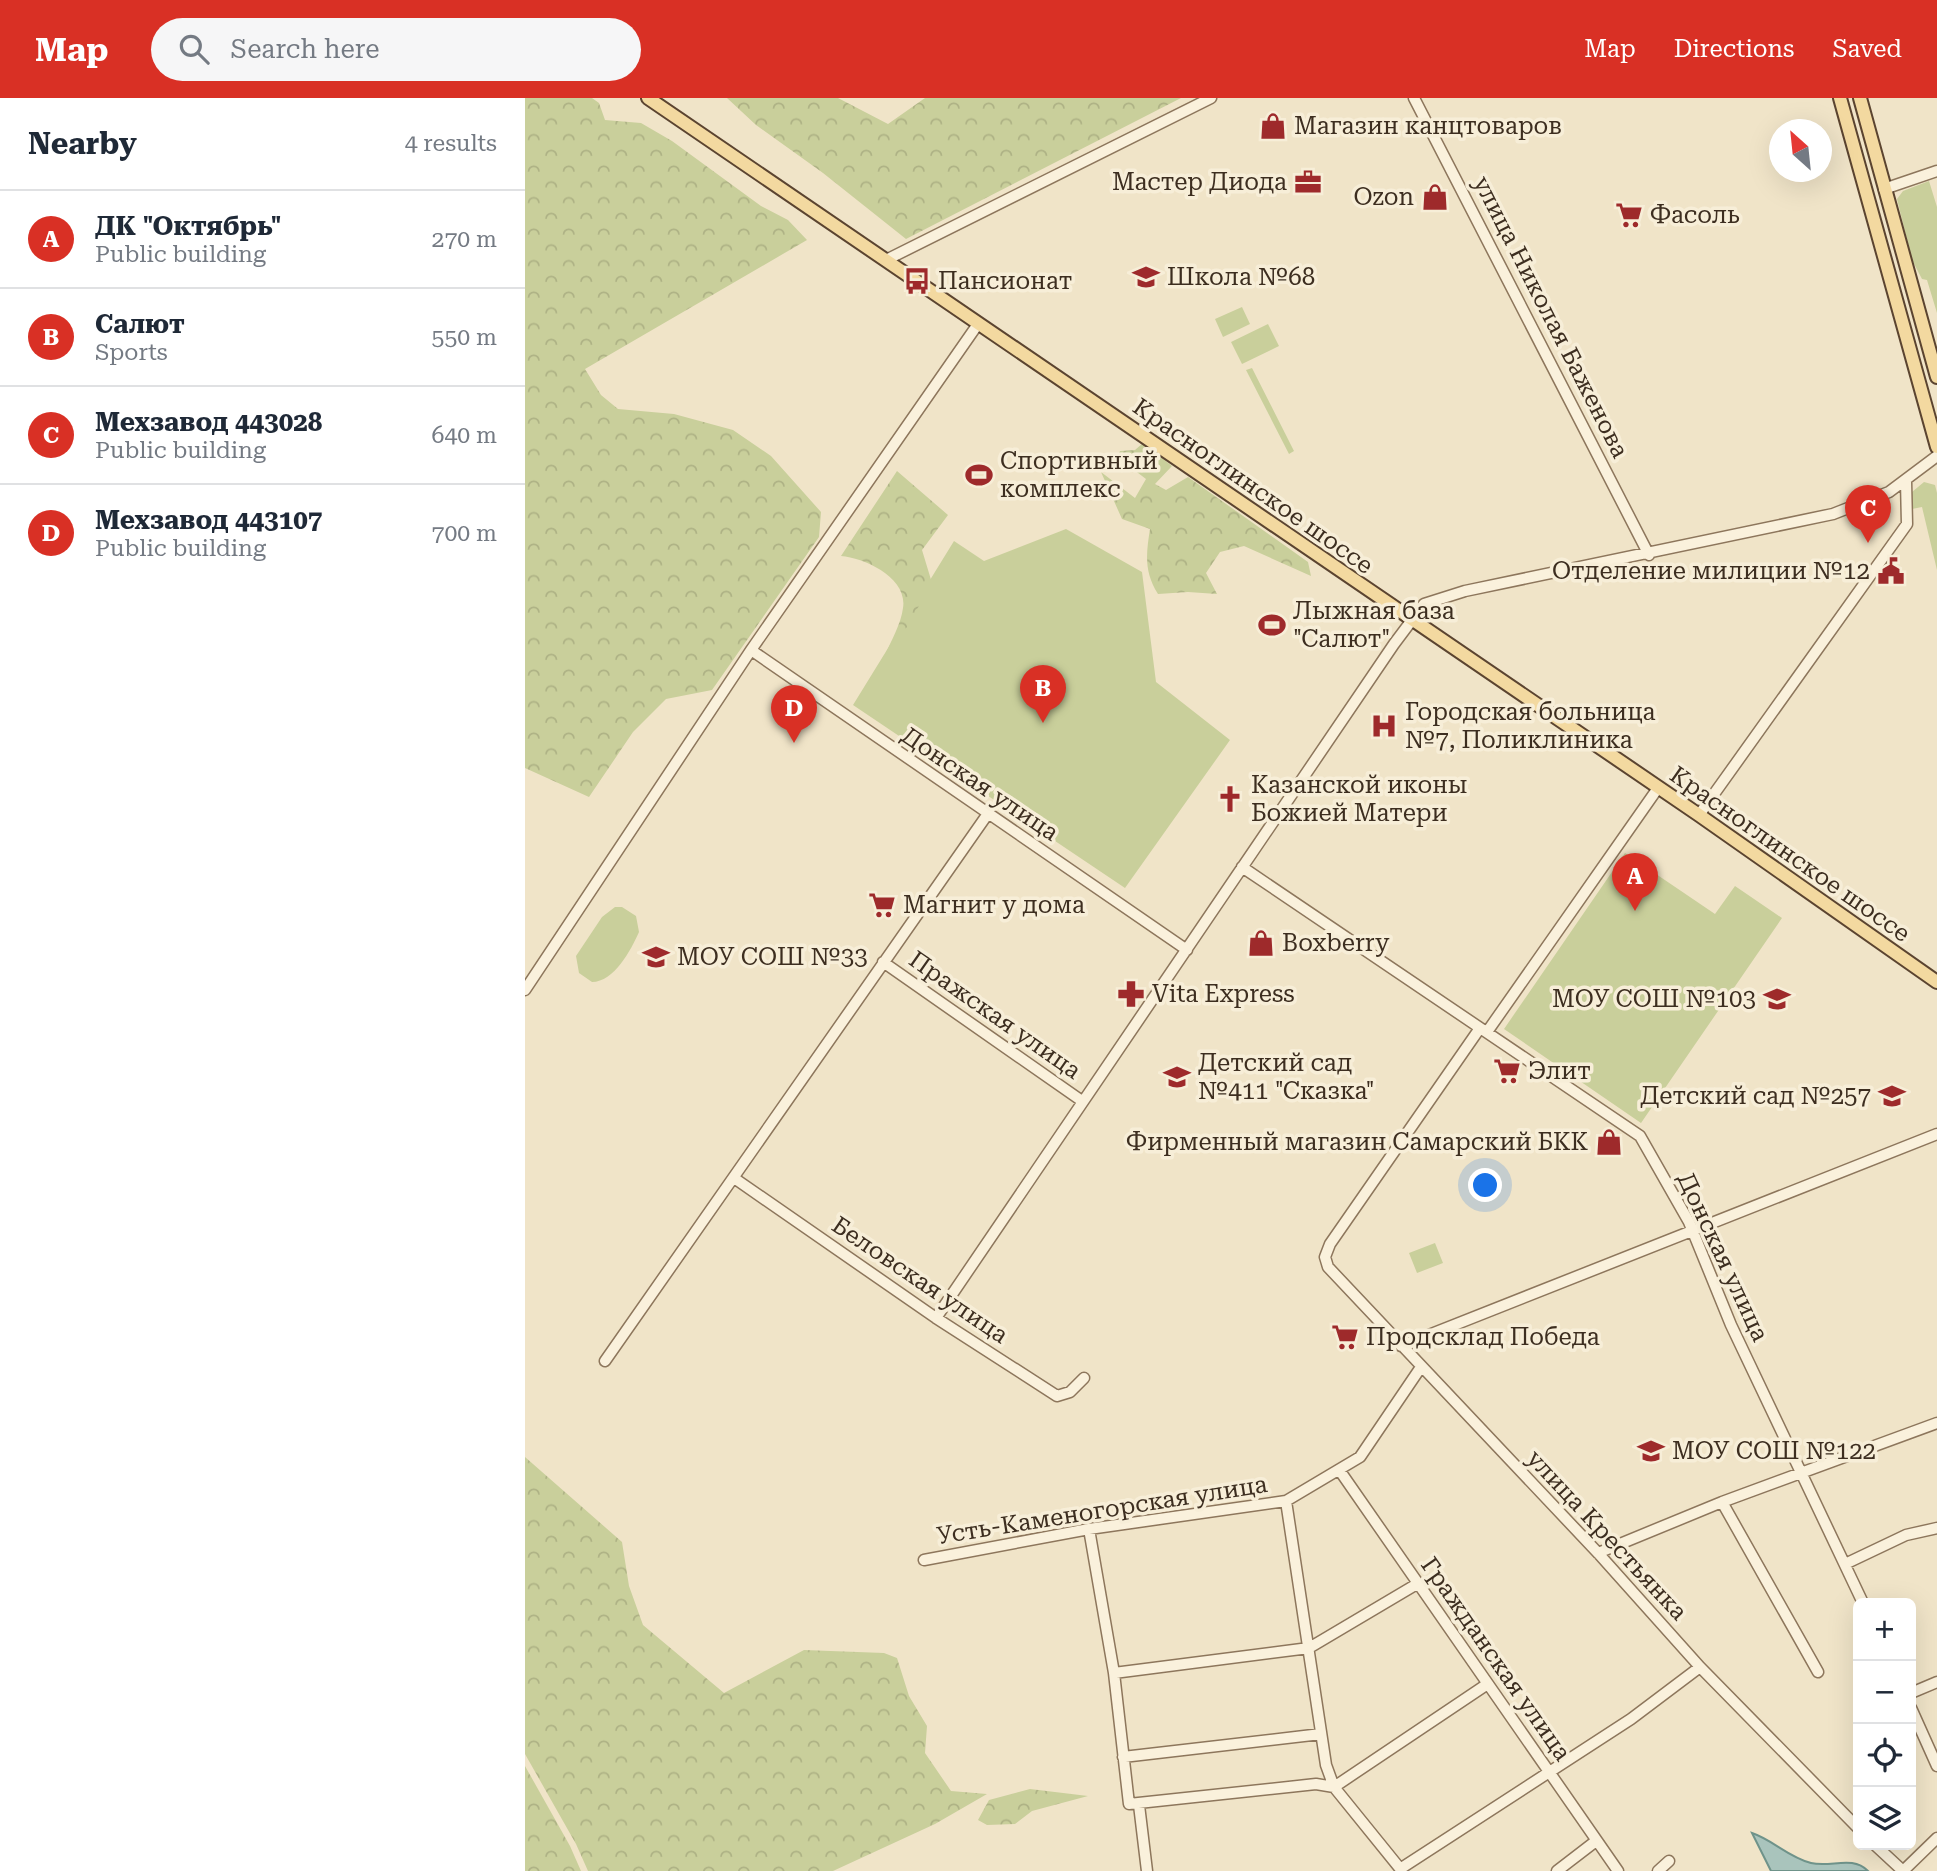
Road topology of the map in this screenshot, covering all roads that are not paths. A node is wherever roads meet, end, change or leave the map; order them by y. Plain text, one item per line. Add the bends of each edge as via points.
1 (648, 98) edge
2 (1211, 98) edge
3 (1414, 98) edge
4 (1840, 98) edge
5 (1860, 98) edge
6 (1937, 171) edge
7 (1884, 189) junction
8 (886, 260) junction
9 (978, 324) junction
10 (1937, 377) edge
11 (1937, 447) edge
12 (1937, 456) edge
13 (1906, 481) junction
14 (1649, 555) junction
15 (1412, 621) junction
16 (751, 650) junction
17 (1658, 788) junction
18 (987, 815) junction
19 (1699, 815) junction
20 (1242, 867) junction
21 (1187, 950) junction
22 (883, 962) junction
23 (1937, 982) edge
24 (525, 989) edge
25 (1483, 1030) junction
26 (1082, 1101) junction
27 (1937, 1134) edge
28 (734, 1178) junction
29 (1691, 1230) junction
30 (936, 1318) junction
31 (1401, 1346) junction
32 (605, 1361) dead end
33 (1421, 1367) junction
34 (1084, 1378) dead end
35 (1937, 1423) edge
36 (1340, 1471) junction
37 (1801, 1472) junction
38 (1286, 1501) junction
39 (1722, 1502) junction
40 (1937, 1528) edge
41 (1089, 1529) junction
42 (1598, 1553) junction
43 (925, 1560) dead end
44 (1845, 1564) junction
45 (1417, 1584) junction
46 (1861, 1598) edge
47 (1309, 1648) junction
48 (1700, 1667) junction
49 (1114, 1672) junction
50 (1818, 1672) dead end
51 (1937, 1682) edge
52 (1486, 1685) junction
53 (1916, 1691) edge
54 (1916, 1719) edge
55 (1321, 1734) junction
56 (1122, 1757) junction
57 (1937, 1766) edge
58 (1550, 1772) junction
59 (1334, 1787) junction
60 (1134, 1805) junction
61 (1853, 1824) edge
62 (1937, 1838) edge
63 (1596, 1841) junction
64 (1880, 1850) edge
65 (1669, 1861) dead end
66 (1401, 1870) edge
67 (1147, 1871) edge
68 (1557, 1871) edge
69 (1618, 1871) edge
70 (1658, 1871) edge
71 (1903, 1871) edge

1 - 8 main road, Красноглинское шоссе
2 - 8 street
3 - 14 street, улица Николая Баженова
4 - 11 main road
5 - 7 main road
6 - 7 street
7 - 10 main road
8 - 9 main road, Красноглинское шоссе
9 - 15 main road, Красноглинское шоссе
9 - 16 street
12 - 13 street
13 - 14 street via 1833,514
13 - 19 street via 1907,524
14 - 15 street via 1439,597 1424,604
15 - 17 main road, Красноглинское шоссе
15 - 20 street
16 - 18 street, Донская улица
16 - 24 street
17 - 19 main road, Красноглинское шоссе
17 - 25 street
18 - 21 street, Донская улица
18 - 22 street
19 - 23 main road, Красноглинское шоссе
20 - 21 street
20 - 25 street, Донская улица
21 - 26 street
22 - 26 street, Пражская улица
22 - 28 street
25 - 29 street, Донская улица via 1640,1136
25 - 31 street, улица Крестьянка via 1325,1257 1328,1266
26 - 30 street
27 - 29 street
28 - 30 street, Беловская улица
28 - 32 street
29 - 31 street
29 - 37 street, Донская улица
30 - 34 street, Беловская улица via 1057,1396 1070,1392
31 - 33 street, улица Крестьянка
33 - 36 street via 1360,1457
33 - 42 street, улица Крестьянка
35 - 37 street
36 - 38 street
36 - 45 street, Гражданская улица
37 - 39 street
37 - 44 street, Донская улица
38 - 41 street, Усть-Каменогорская улица
38 - 47 street
39 - 42 street
39 - 50 street
40 - 44 street via 1906,1535
41 - 43 street, Усть-Каменогорская улица
41 - 49 street
42 - 48 street, улица Крестьянка
44 - 46 street, Донская улица
45 - 47 street
45 - 52 street, Гражданская улица
47 - 49 street
47 - 55 street
48 - 58 street
48 - 61 street, улица Крестьянка
49 - 56 street
51 - 53 street
52 - 58 street, Гражданская улица
52 - 59 street
54 - 57 street
55 - 56 street
55 - 59 street
56 - 60 street
58 - 63 street, Гражданская улица
58 - 66 street
59 - 60 street via 1316,1784
59 - 66 street
60 - 67 street
62 - 71 street
63 - 68 street
63 - 69 street, Гражданская улица
64 - 71 street
65 - 70 street

